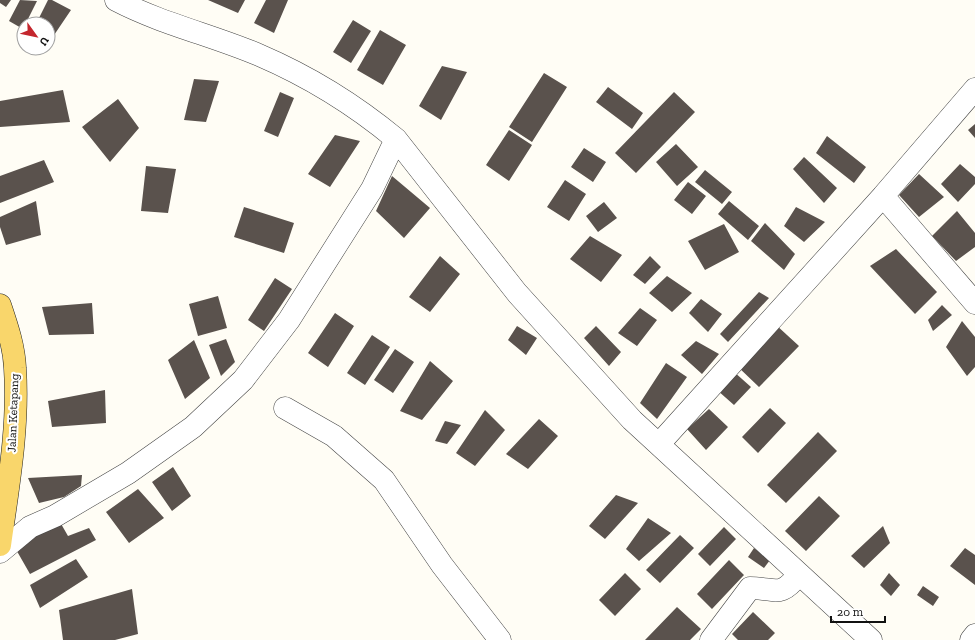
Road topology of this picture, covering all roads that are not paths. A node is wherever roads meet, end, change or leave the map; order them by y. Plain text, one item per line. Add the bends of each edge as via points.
1 (116, 0) edge
2 (975, 90) edge
3 (396, 139) junction
4 (883, 196) junction
5 (971, 291) edge
6 (0, 305) edge
7 (285, 408) dead end
8 (659, 444) junction
9 (4, 481) edge
10 (0, 545) edge
11 (0, 552) edge
12 (799, 574) junction
13 (975, 635) edge
14 (500, 640) edge
15 (711, 640) edge
16 (871, 640) edge
17 (971, 640) edge

1 - 3 street via 154,17 259,55 288,69 340,98
2 - 4 street
3 - 8 street via 517,294 632,420
3 - 11 street via 372,189 294,313 243,380 193,427 128,473 55,516 30,527
4 - 5 street
4 - 8 street
6 - 9 main road, Jalan Ketapang via 10,334 16,396
7 - 14 street via 334,436 384,480 442,565
8 - 12 street
9 - 10 main road, Jalan Ketapang
12 - 15 street via 790,586 782,590 750,588
12 - 16 street
13 - 17 street

